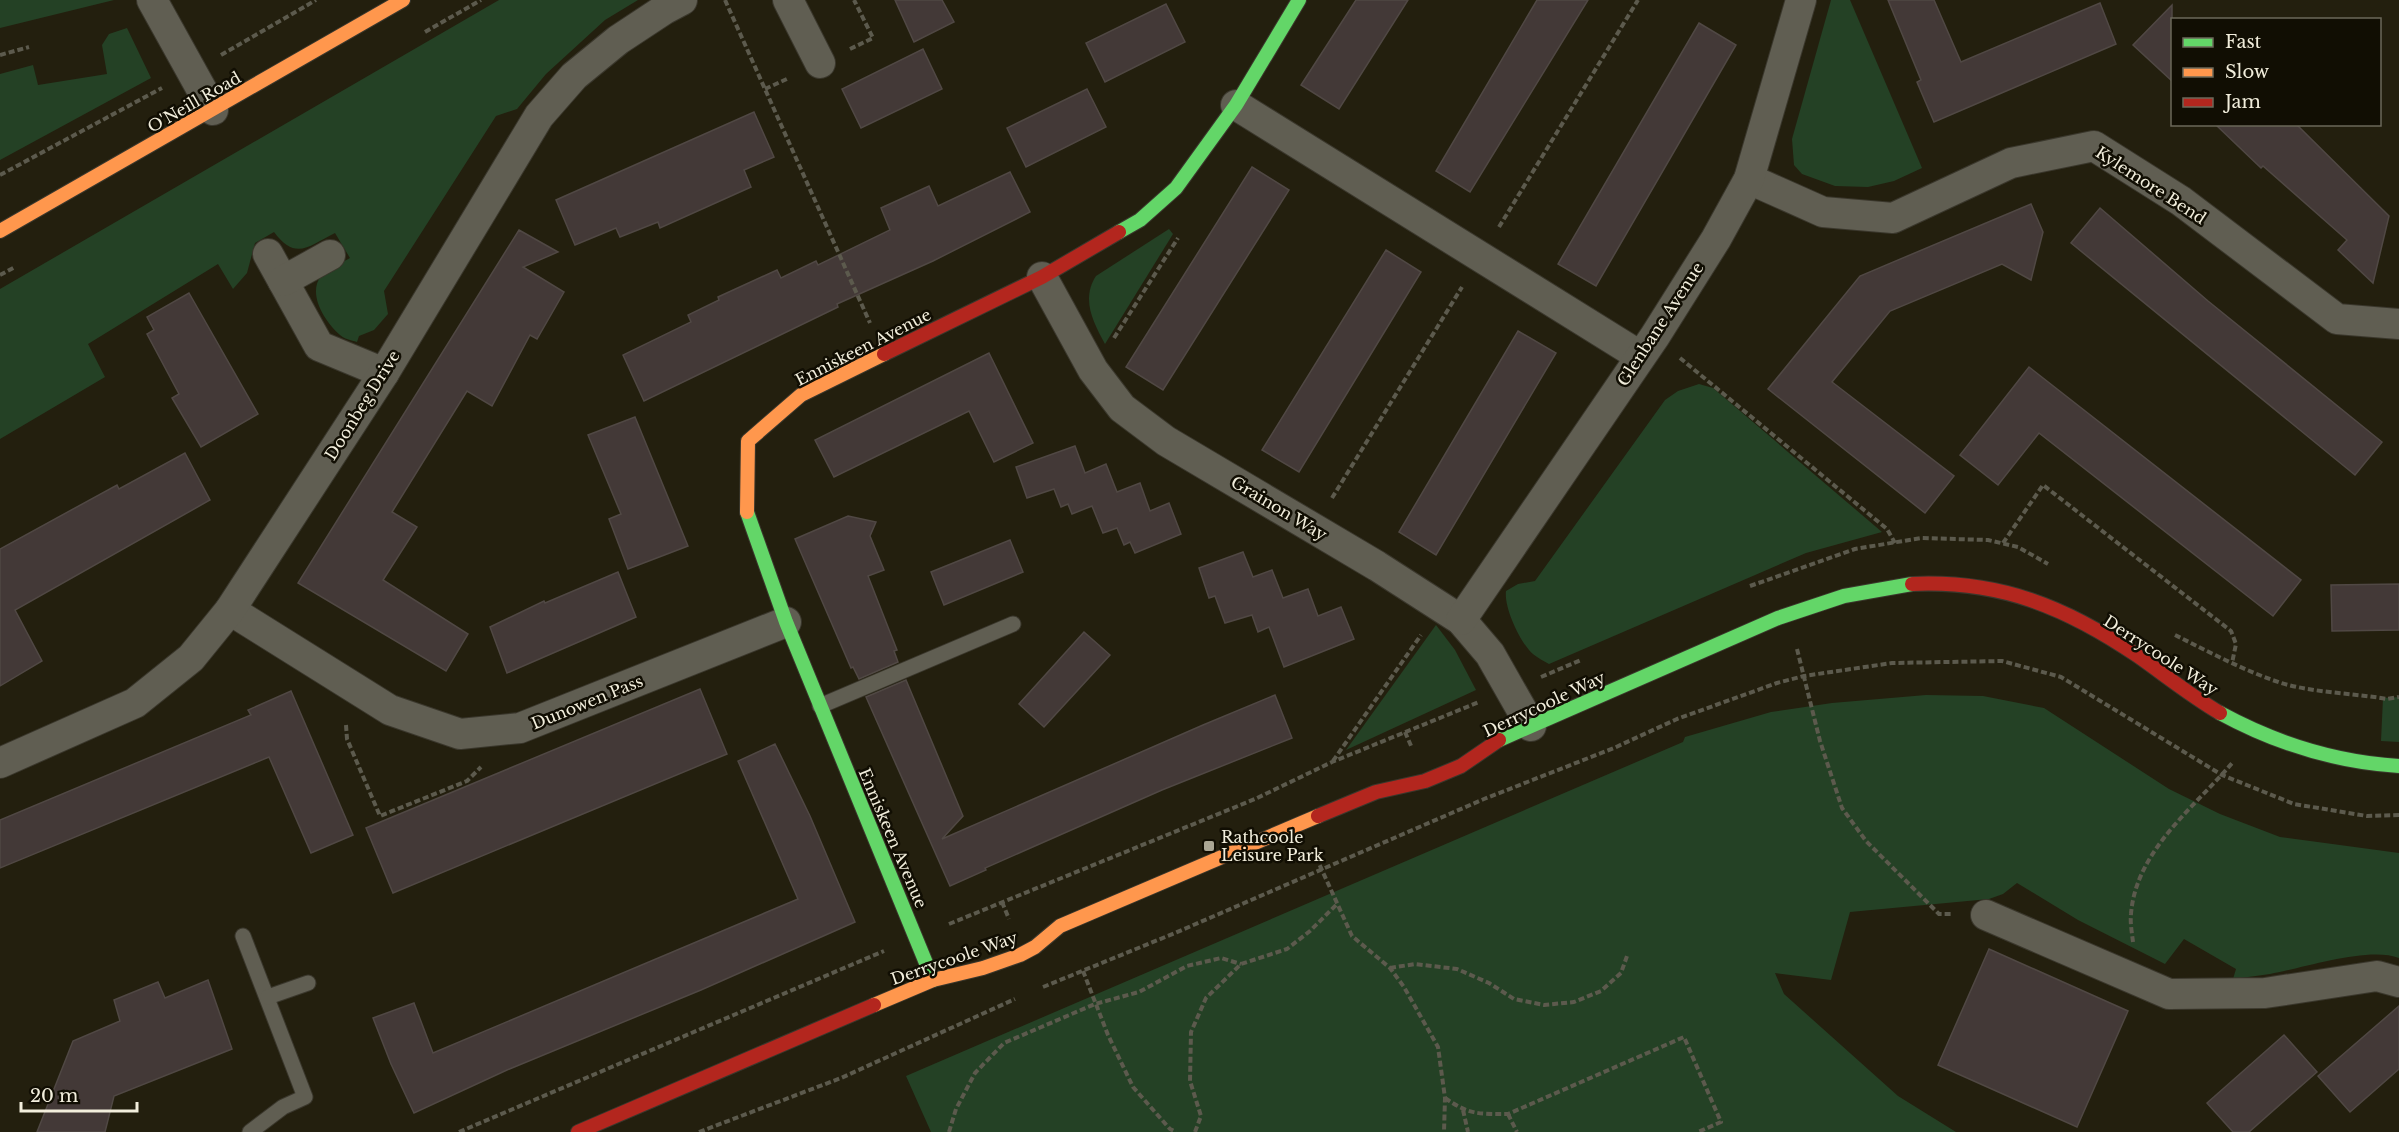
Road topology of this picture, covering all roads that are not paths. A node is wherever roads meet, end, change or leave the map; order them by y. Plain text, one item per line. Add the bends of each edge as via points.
1 (152, 0) edge
2 (403, 0) edge
3 (682, 0) edge
4 (788, 0) edge
5 (1299, 0) edge
6 (1794, 2) edge
7 (819, 63) dead end
8 (1236, 105) junction
9 (213, 110) junction
10 (1749, 179) junction
11 (0, 231) edge
12 (268, 254) dead end
13 (330, 255) dead end
14 (1042, 277) junction
15 (283, 281) junction
16 (2399, 324) edge
17 (1647, 346) junction
18 (384, 373) junction
19 (230, 610) junction
20 (1451, 614) junction
21 (786, 622) junction
22 (1013, 624) dead end
23 (820, 706) junction
24 (1531, 726) junction
25 (0, 763) edge
26 (2399, 766) edge
27 (1986, 915) road end
28 (243, 936) dead end
29 (933, 980) junction
30 (2399, 982) edge
31 (308, 984) dead end
32 (268, 997) junction
33 (615, 1125) edge
34 (250, 1132) edge
35 (578, 1132) edge

1 - 9 street
2 - 9 street, O'Neill Road
3 - 18 street, Doonbeg Drive via 592,61 539,116
4 - 7 street
5 - 8 street, Enniskeen Avenue
6 - 10 street, Glenbane Avenue
8 - 14 street, Enniskeen Avenue via 1176,188 1140,220
8 - 17 street
9 - 11 street, O'Neill Road
10 - 16 street, Kylemore Bend via 1822,212 1893,218 2011,163 2094,146 2181,201 2337,319
10 - 17 street, Glenbane Avenue via 1716,239
12 - 15 street
13 - 15 street
14 - 20 street, Grainon Way via 1093,370 1122,408 1166,441
14 - 21 street, Enniskeen Avenue via 801,395 748,441 746,509
15 - 18 street via 319,346
17 - 20 street, Glenbane Avenue
18 - 19 street, Doonbeg Drive
19 - 21 street, Dunowen Pass via 390,710 460,734 520,728
19 - 25 street, Doonbeg Drive via 191,658 135,703
20 - 24 street, Grainon Way via 1490,654
21 - 23 street, Enniskeen Avenue
22 - 23 lane
23 - 29 street, Enniskeen Avenue
24 - 26 street, Derrycoole Way via 1788,613 1848,594 1902,585 1949,583 2003,590 2054,609 2112,639 2219,712 2302,750 2348,761
24 - 29 street, Derrycoole Way via 1498,740 1461,766 1425,781 1376,792 1060,926 1031,949
27 - 30 street via 2169,994 2265,993 2377,976
28 - 32 lane
29 - 33 street, Derrycoole Way
31 - 32 lane
32 - 34 lane via 305,1097 283,1107
33 - 35 street, Derrycoole Way

